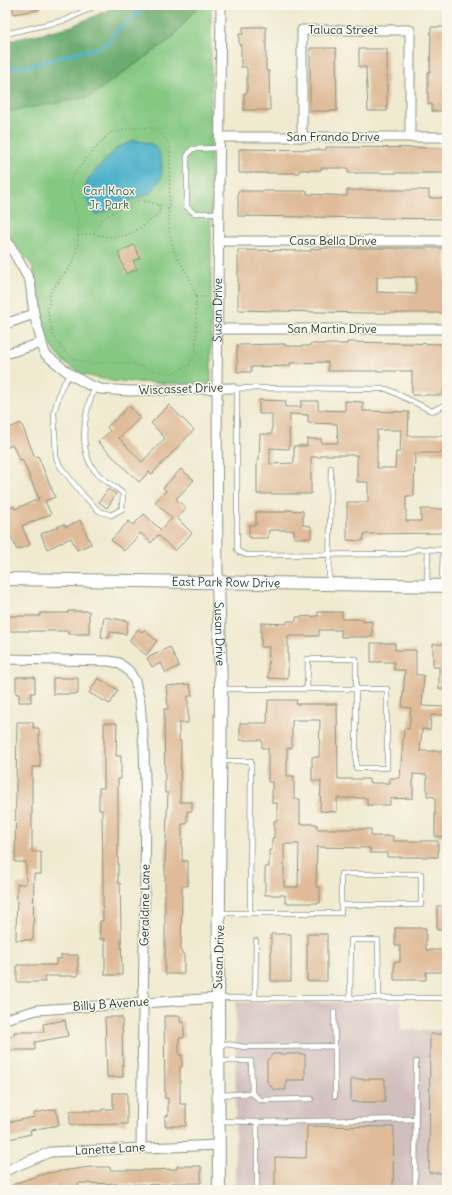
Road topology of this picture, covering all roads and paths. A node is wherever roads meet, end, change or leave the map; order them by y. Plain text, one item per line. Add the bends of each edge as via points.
1 (97, 5) edge
2 (221, 5) edge
3 (5, 34) edge
4 (220, 137) junction
5 (302, 137) junction
6 (410, 137) junction
7 (447, 137) edge
8 (219, 148) junction
9 (158, 204) junction
10 (170, 210) junction
11 (219, 213) junction
12 (94, 233) junction
13 (78, 236) junction
14 (5, 237) edge
15 (218, 241) junction
16 (447, 241) edge
17 (218, 296) junction
18 (196, 297) junction
19 (34, 314) junction
20 (5, 324) edge
21 (218, 329) junction
22 (447, 329) edge
23 (41, 343) junction
24 (5, 354) edge
25 (70, 374) junction
26 (95, 387) junction
27 (217, 388) junction
28 (235, 388) junction
29 (447, 404) edge
30 (331, 468) dead end
31 (428, 549) junction
32 (445, 550) edge
33 (330, 555) junction
34 (5, 579) edge
35 (218, 582) junction
36 (329, 584) junction
37 (427, 585) junction
38 (445, 586) edge
39 (5, 659) edge
40 (221, 689) junction
41 (307, 689) junction
42 (356, 689) junction
43 (220, 761) junction
44 (341, 905) junction
45 (220, 913) junction
46 (250, 913) junction
47 (256, 941) dead end
48 (218, 998) junction
49 (255, 998) junction
50 (350, 998) junction
51 (379, 998) junction
52 (447, 998) edge
53 (144, 1002) junction
54 (334, 1012) dead end
55 (5, 1019) edge
56 (218, 1042) junction
57 (335, 1046) junction
58 (218, 1061) junction
59 (416, 1062) dead end
60 (252, 1093) junction
61 (218, 1095) junction
62 (335, 1096) dead end
63 (311, 1099) dead end
64 (416, 1118) junction
65 (218, 1121) junction
66 (257, 1122) junction
67 (219, 1145) junction
68 (142, 1147) junction
69 (5, 1171) edge
70 (219, 1190) edge
71 (257, 1190) edge
72 (415, 1190) edge

1 - 3 lane via 66,20
2 - 4 street, Susan Drive
4 - 5 street, San Frando Drive
4 - 8 street, Susan Drive
5 - 6 street, San Frando Drive
5 - 6 street, Taluca Street via 302,30 410,30
6 - 7 street, San Frando Drive
8 - 11 street, Susan Drive
8 - 11 lane via 192,149 187,156 187,207 194,213
9 - 10 path
9 - 12 path via 140,200 122,207 101,220
9 - 12 path via 160,212 130,234 113,239
10 - 13 path via 169,141 159,129 136,127 110,133 87,157 71,179 70,190 78,220
10 - 18 path via 169,231 175,254 188,275
11 - 15 street, Susan Drive
12 - 13 path
13 - 18 path via 74,261 50,293 48,312 53,334 63,350 76,360 94,364 133,364 158,372 174,373 184,368 189,365 196,352
14 - 19 street, Wiscasset Drive via 30,282
15 - 16 street, Casa Bella Drive
15 - 17 street, Susan Drive
17 - 18 path
17 - 21 street, Susan Drive
19 - 20 street
19 - 23 street, Wiscasset Drive
21 - 22 street, San Martin Drive
21 - 27 street, Susan Drive
23 - 24 street
23 - 25 street, Wiscasset Drive via 45,354
25 - 26 street, Wiscasset Drive
25 - 26 lane via 61,388 54,412 56,457 83,495 99,511 111,515 122,509 123,494 98,475 88,457 84,436 90,397
26 - 27 street, Wiscasset Drive via 129,391
27 - 28 street, Wiscasset Drive
27 - 35 street, Susan Drive
28 - 29 lane, Wiscasset Drive via 387,388 432,411
28 - 33 lane via 237,549 247,555
30 - 33 lane
31 - 32 lane
31 - 33 lane via 417,549 405,554
31 - 37 lane
32 - 38 lane
33 - 36 lane
34 - 35 street, East Park Row Drive
35 - 36 street, East Park Row Drive
35 - 40 street, Susan Drive
36 - 37 street, East Park Row Drive
37 - 38 street, East Park Row Drive
39 - 53 street, Geraldine Lane via 109,661 119,663 135,681 140,703 144,748 146,811
40 - 41 lane
40 - 43 street, Susan Drive
41 - 42 lane
41 - 42 lane via 308,659 356,659
42 - 42 lane via 356,768 387,768 387,689
43 - 45 street, Susan Drive
43 - 46 lane via 251,761
44 - 44 lane via 341,874 421,874 421,905
44 - 46 lane via 341,913
45 - 46 lane
45 - 48 street, Susan Drive
47 - 49 lane
48 - 49 lane
48 - 53 street, Billy B Avenue
48 - 56 street, Susan Drive
49 - 50 lane
50 - 51 lane
50 - 51 lane via 350,940 378,940
51 - 52 lane
53 - 55 street, Billy B Avenue via 36,1010
53 - 68 street, Geraldine Lane
54 - 57 lane
56 - 57 lane via 245,1047
56 - 58 street, Susan Drive
57 - 62 lane
58 - 60 lane via 251,1061
58 - 61 street, Susan Drive
59 - 64 lane
60 - 61 lane
60 - 63 lane via 260,1100
61 - 65 street, Susan Drive
64 - 66 lane
64 - 72 lane
65 - 66 lane
65 - 67 street, Susan Drive
66 - 71 lane
67 - 68 street, Lanette Lane
67 - 70 street, Susan Drive
68 - 69 street, Lanette Lane via 50,1152

